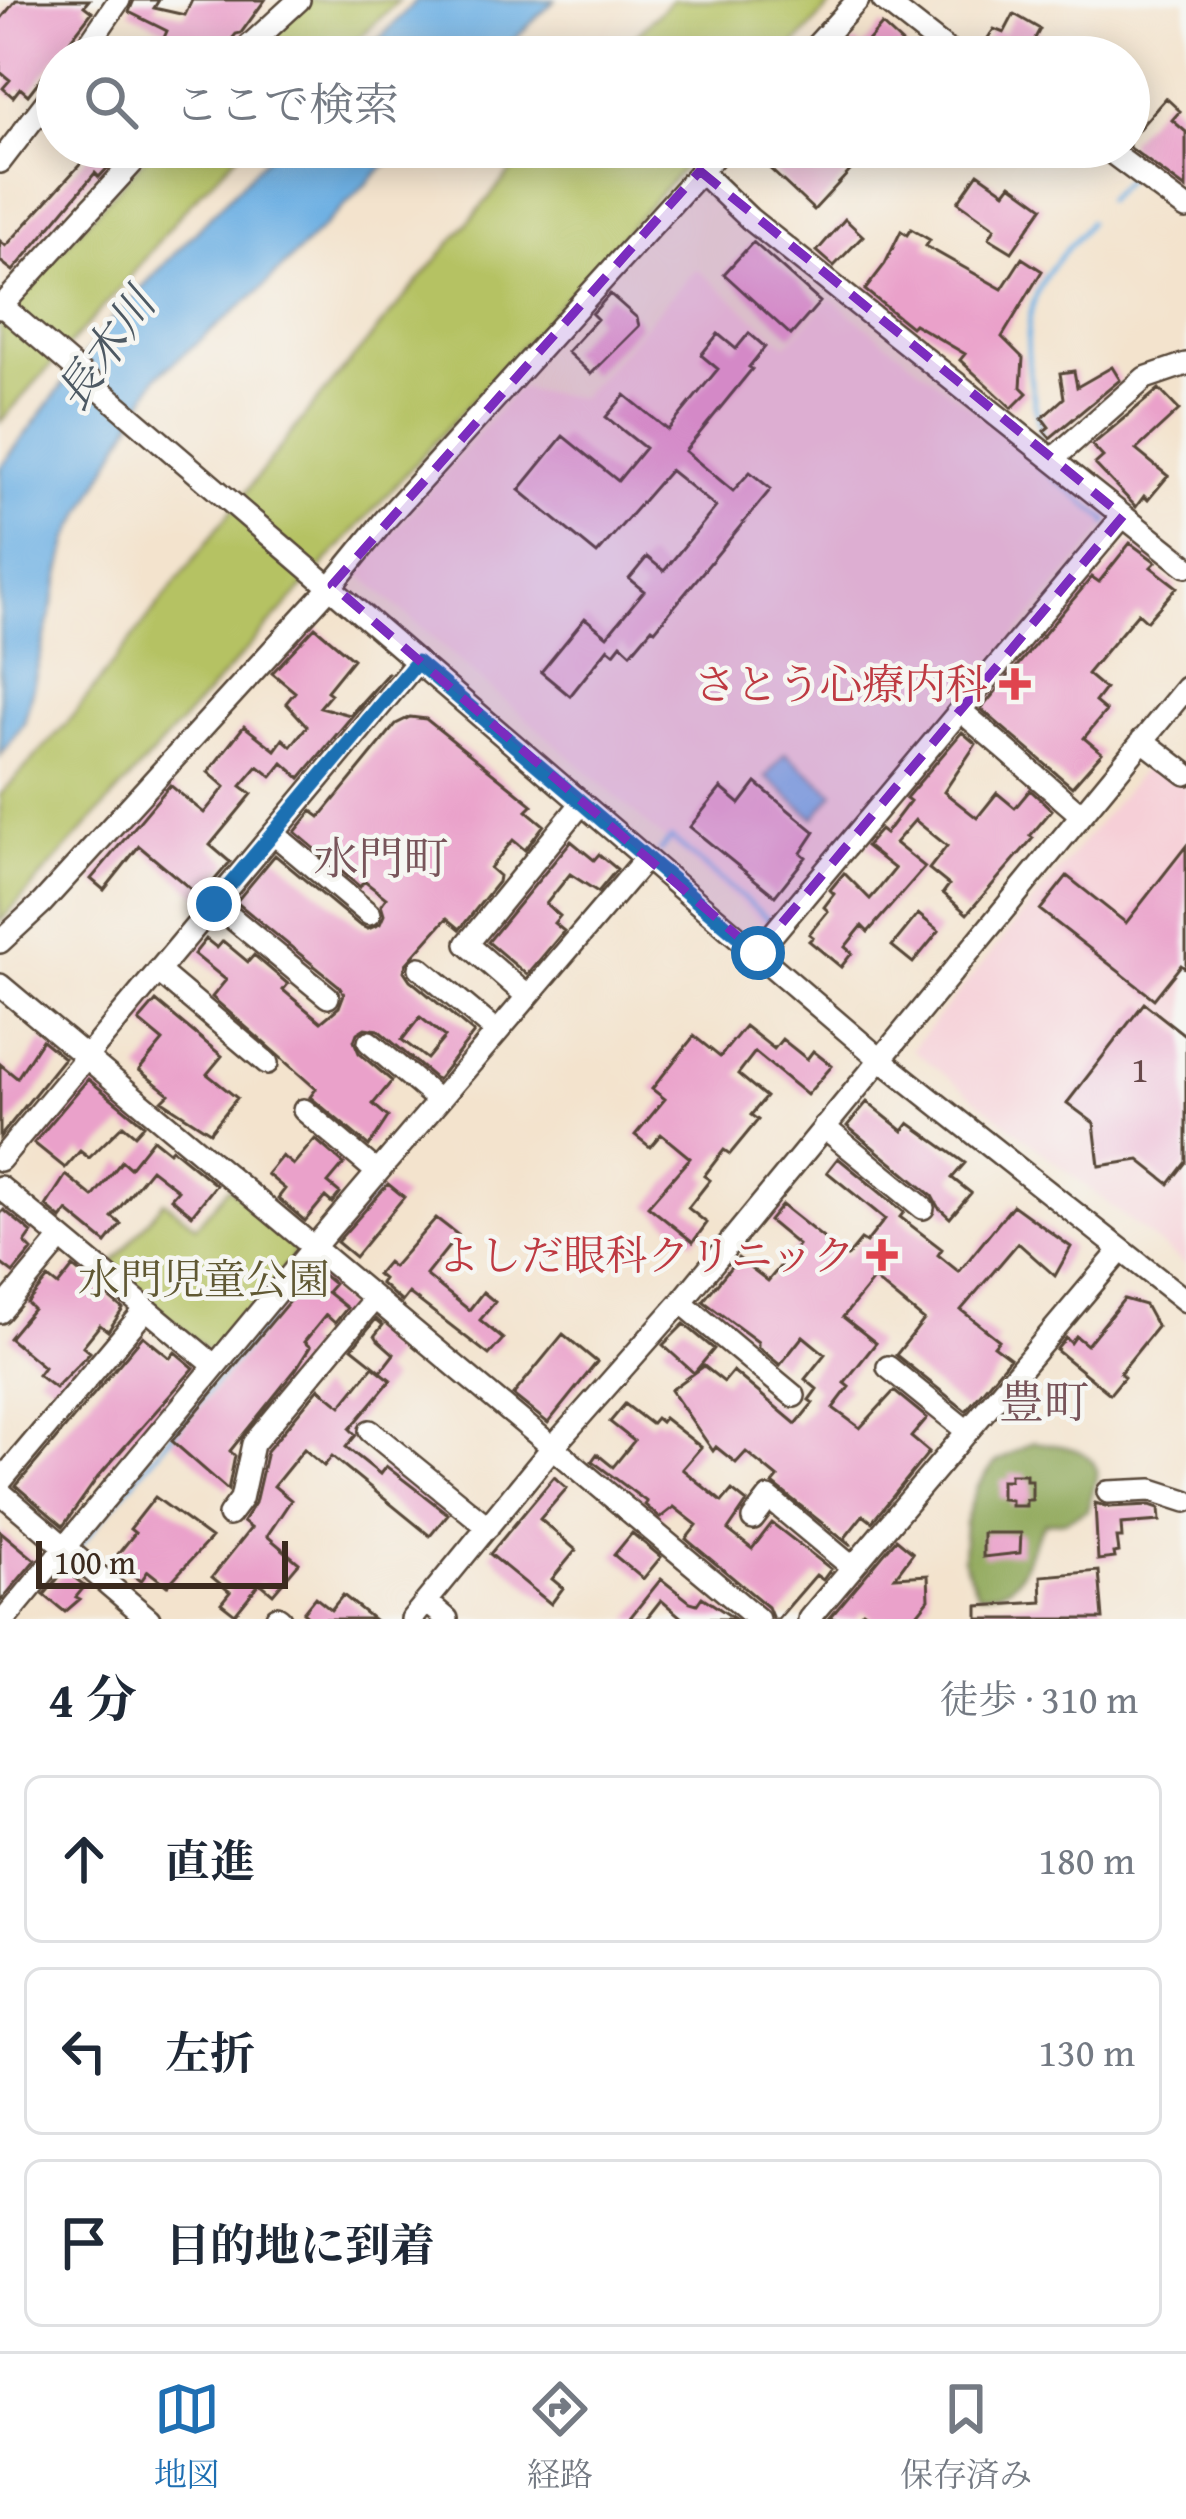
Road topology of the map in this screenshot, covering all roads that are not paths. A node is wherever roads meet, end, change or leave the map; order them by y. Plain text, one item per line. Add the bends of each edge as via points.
1 (119, 0) edge
2 (299, 0) edge
3 (858, 0) edge
4 (883, 0) edge
5 (94, 36) edge
6 (260, 36) edge
7 (825, 36) edge
8 (929, 36) edge
9 (36, 115) edge
10 (0, 162) edge
11 (128, 168) edge
12 (703, 168) edge
13 (1132, 168) edge
14 (700, 171) junction
15 (1186, 208) edge
16 (1, 306) edge
17 (1186, 364) edge
18 (1053, 459) junction
19 (1123, 516) junction
20 (1186, 566) edge
21 (327, 581) junction
22 (417, 662) junction
23 (1186, 688) edge
24 (960, 710) junction
25 (1142, 740) junction
26 (1186, 775) edge
27 (582, 803) junction
28 (1079, 814) junction
29 (274, 834) junction
30 (646, 858) junction
31 (214, 904) junction
32 (369, 914) dead end
33 (0, 942) edge
34 (758, 953) junction
35 (420, 968) dead end
36 (158, 971) junction
37 (0, 985) edge
38 (527, 996) junction
39 (328, 997) dead end
40 (496, 1032) junction
41 (369, 1042) dead end
42 (880, 1058) junction
43 (88, 1059) junction
44 (267, 1063) dead end
45 (439, 1100) junction
46 (304, 1110) dead end
47 (824, 1127) junction
48 (0, 1160) edge
49 (377, 1172) junction
50 (0, 1187) edge
51 (923, 1208) dead end
52 (61, 1239) junction
53 (313, 1248) junction
54 (1121, 1250) junction
55 (374, 1300) junction
56 (1186, 1301) edge
57 (681, 1302) junction
58 (146, 1309) junction
59 (0, 1312) edge
60 (214, 1365) junction
61 (888, 1367) dead end
62 (794, 1396) dead end
63 (370, 1431) dead end
64 (968, 1431) junction
65 (552, 1448) junction
66 (0, 1482) edge
67 (0, 1492) edge
68 (1108, 1492) dead end
69 (1186, 1501) edge
70 (229, 1516) dead end
71 (752, 1519) dead end
72 (488, 1527) junction
73 (65, 1547) junction
74 (852, 1567) junction
75 (420, 1610) edge
76 (5, 1619) edge
77 (149, 1619) edge
78 (447, 1619) edge
79 (758, 1619) edge
80 (809, 1619) edge

1 - 5 street
2 - 6 street
3 - 7 street
4 - 8 street
9 - 10 street
11 - 16 street
12 - 14 street
13 - 15 street
14 - 18 street
14 - 21 street
16 - 21 street
17 - 18 street via 1145,378
18 - 19 street
19 - 20 street
19 - 24 street
21 - 22 street
21 - 33 street
22 - 27 street
22 - 29 street
23 - 25 street
24 - 28 street
24 - 34 street
25 - 26 street
25 - 28 street
27 - 30 street
27 - 38 street via 467,944
28 - 42 street
29 - 31 street
29 - 32 street
30 - 34 street
30 - 38 street
31 - 36 street
31 - 39 street
34 - 42 street
35 - 40 street
36 - 43 street
36 - 44 street
37 - 43 street
38 - 40 street
40 - 45 street
41 - 45 street
42 - 47 street
42 - 54 street
43 - 48 street
43 - 53 street
45 - 49 street
46 - 49 street
47 - 51 street
47 - 57 street
49 - 53 street
50 - 52 street
52 - 58 street
52 - 59 street
53 - 55 street
53 - 60 street
54 - 56 street
54 - 64 street
55 - 65 street
55 - 70 street via 253,1444 242,1499
57 - 62 street
57 - 65 street
58 - 60 street
58 - 66 street
60 - 73 street
61 - 64 street
63 - 72 street
64 - 74 street
65 - 72 street
65 - 79 street
67 - 73 street
68 - 69 street via 1152,1490
71 - 74 street via 769,1498
72 - 75 street
73 - 76 street
73 - 77 street
74 - 80 street
75 - 78 street

